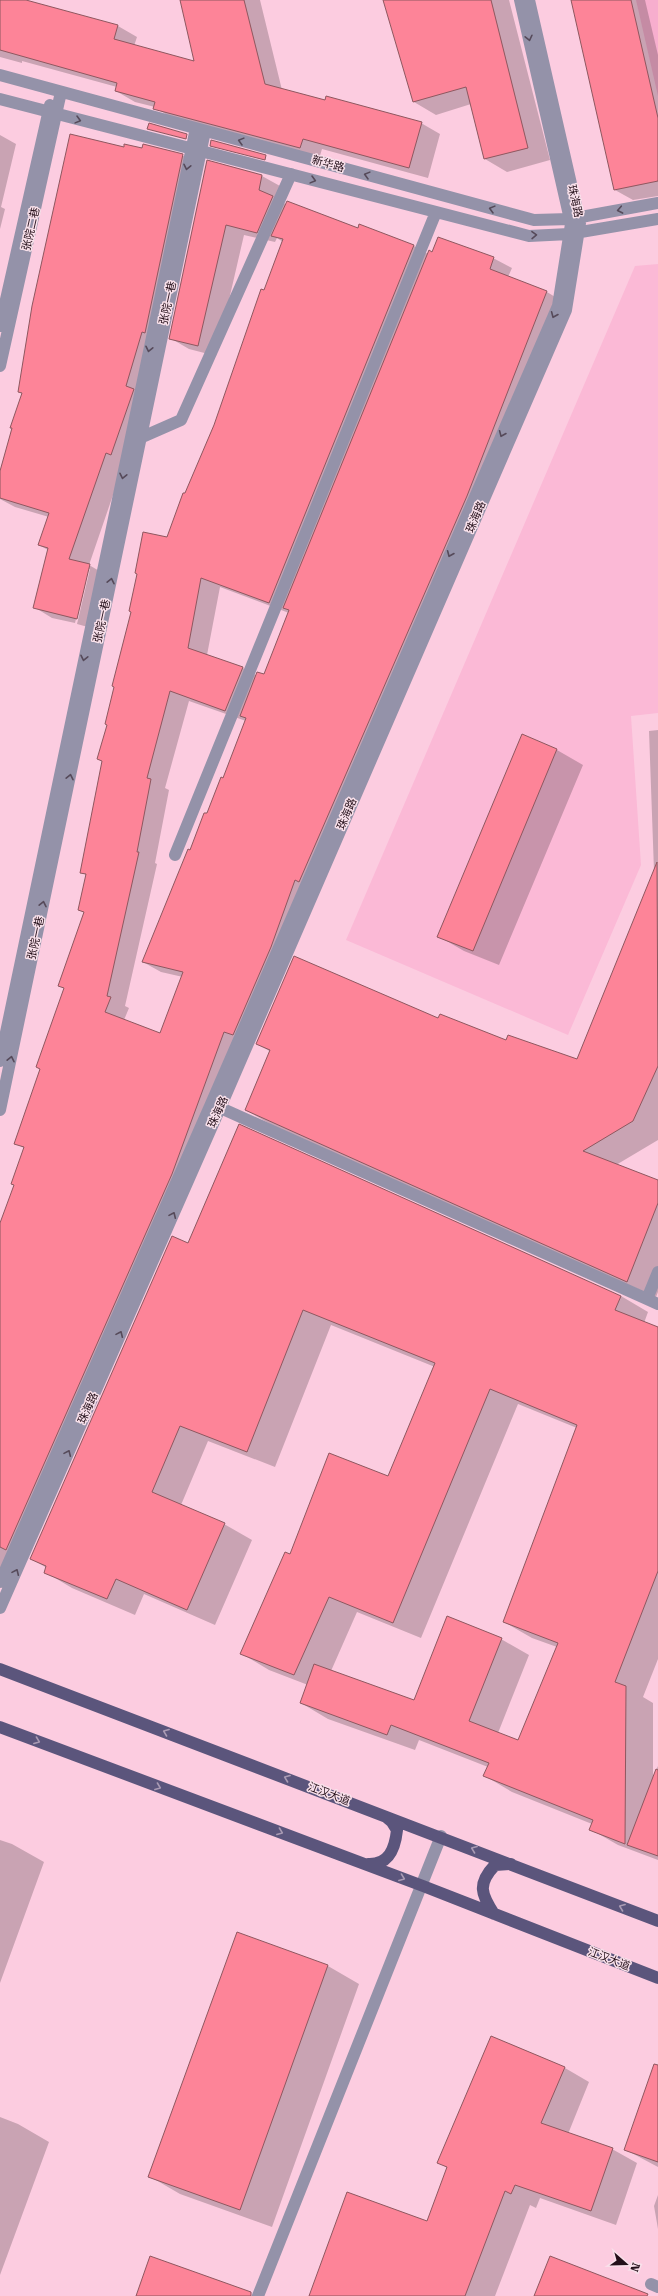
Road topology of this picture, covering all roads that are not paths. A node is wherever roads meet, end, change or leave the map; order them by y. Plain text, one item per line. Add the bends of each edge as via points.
1 (520, 0) edge
2 (530, 0) edge
3 (0, 75) edge
4 (58, 91) junction
5 (0, 99) edge
6 (53, 113) junction
7 (200, 130) junction
8 (196, 150) junction
9 (291, 174) junction
10 (658, 203) edge
11 (436, 212) junction
12 (574, 218) junction
13 (658, 219) edge
14 (574, 233) junction
15 (0, 326) edge
16 (0, 366) edge
17 (140, 438) junction
18 (175, 855) dead end
19 (0, 1061) edge
20 (216, 1106) junction
21 (0, 1110) edge
22 (658, 1272) edge
23 (652, 1302) edge
24 (0, 1582) edge
25 (0, 1608) edge
26 (0, 1669) edge
27 (0, 1727) edge
28 (383, 1815) junction
29 (441, 1836) junction
30 (364, 1864) junction
31 (512, 1864) junction
32 (423, 1886) junction
33 (494, 1914) junction
34 (658, 1921) edge
35 (658, 1978) edge
36 (258, 2296) edge

1 -> 12 street, 珠海路
2 - 12 street, 珠海路
3 - 4 street, 新华路
4 - 6 street, 张院二巷
4 - 7 street, 新华路
5 - 6 street, 新华路
6 -> 8 street, 新华路
6 - 15 street, 张院二巷
6 - 16 street, 张院二巷
7 - 8 street, 张院一巷
12 -> 7 street, 新华路 via 534,220
8 - 9 street, 新华路
8 - 17 street, 张院一巷
8 -> 19 street, 张院一巷
9 -> 11 street, 新华路
9 - 17 street via 180,420
10 -> 12 street, 新华路
11 -> 14 street, 新华路 via 528,236
11 - 18 street
12 - 14 street, 珠海路
13 - 14 street, 新华路
14 - 20 street, 珠海路 via 566,310
21 -> 17 street, 张院一巷
20 - 23 street
20 - 24 street, 珠海路
25 -> 20 street, 珠海路
22 - 23 street
28 -> 26 main road, 江汉大道
27 -> 30 main road, 江汉大道
28 - 29 main road, 江汉大道
28 - 30 main road via 397,1830 392,1854 383,1862
31 -> 29 main road, 江汉大道
29 - 32 street
30 -> 32 main road, 江汉大道
31 - 33 main road via 495,1865 485,1880 482,1896
34 -> 31 main road, 江汉大道
32 - 33 main road, 江汉大道
32 - 36 street
33 - 35 main road, 江汉大道

